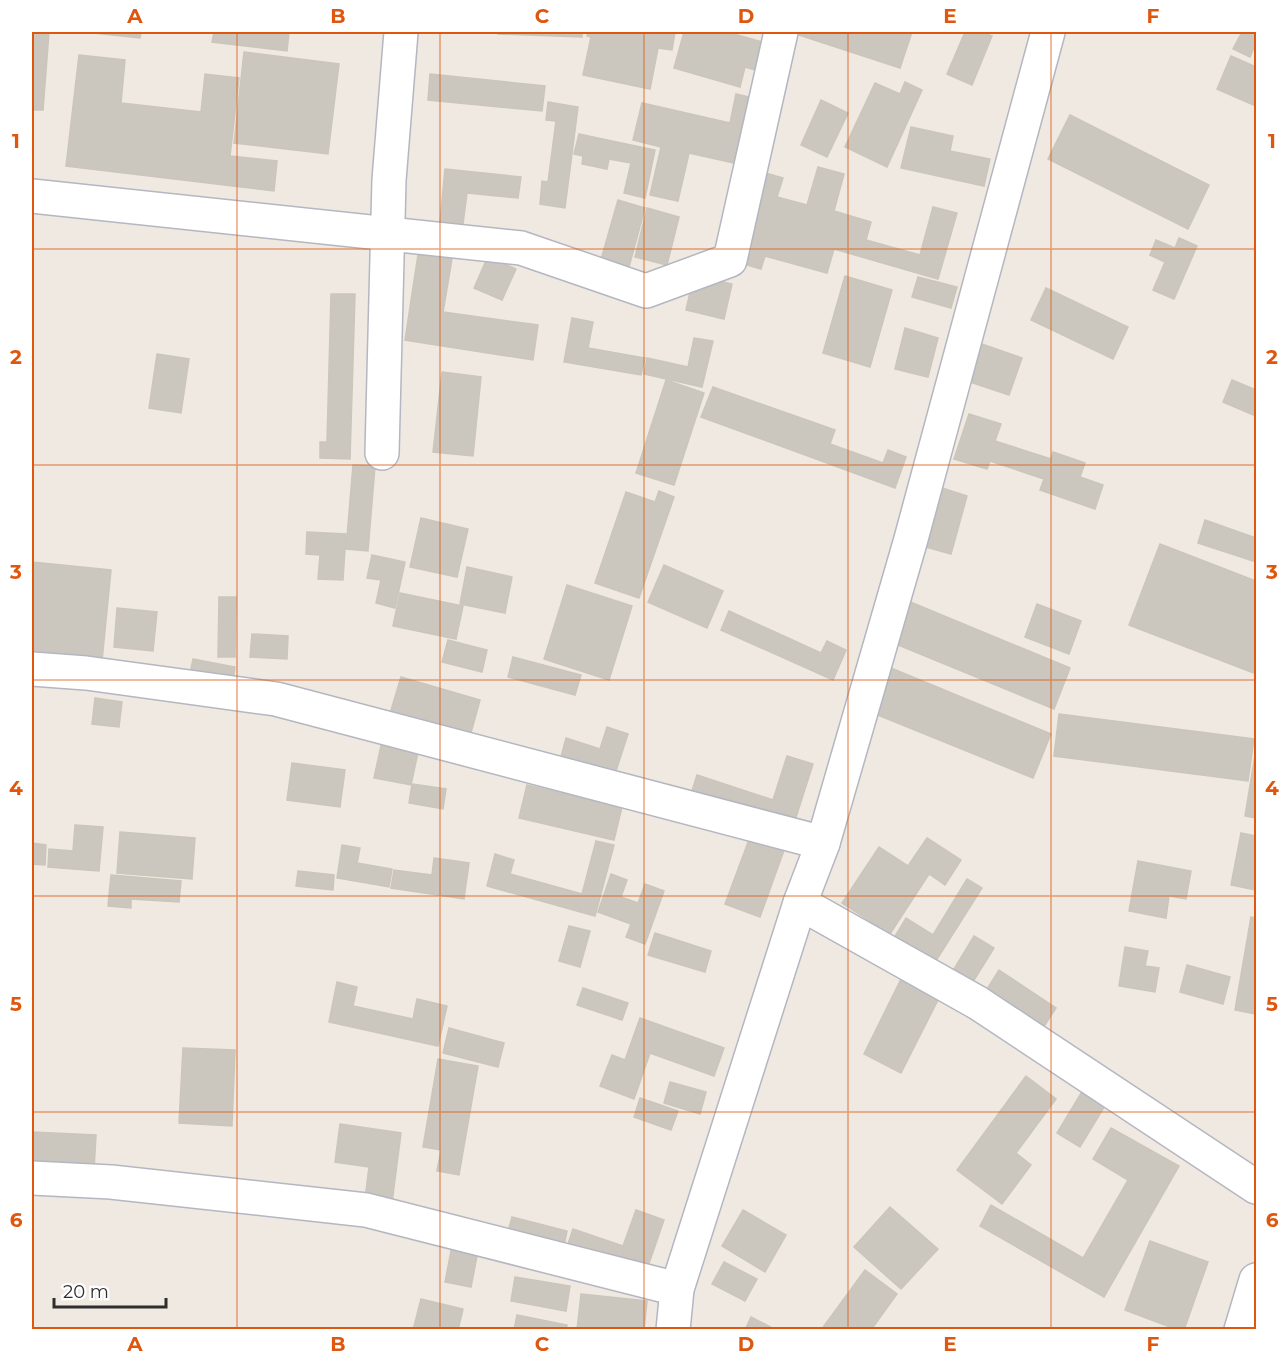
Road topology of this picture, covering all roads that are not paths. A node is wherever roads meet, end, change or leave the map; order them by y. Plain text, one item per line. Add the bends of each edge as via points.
1 (401, 32) edge
2 (781, 32) edge
3 (1048, 32) edge
4 (32, 196) edge
5 (389, 233) junction
6 (382, 453) dead end
7 (32, 669) edge
8 (823, 843) junction
9 (800, 903) junction
10 (32, 1178) edge
11 (1257, 1188) edge
12 (1257, 1280) edge
13 (677, 1289) junction
14 (673, 1329) edge
15 (1241, 1329) edge

1 - 5 street via 389,180
2 - 5 street via 730,260 646,291 522,248
3 - 8 street via 911,539
4 - 5 street
5 - 6 street
7 - 8 street via 276,699
8 - 9 street
9 - 11 street via 978,1003
9 - 13 street
10 - 13 street via 111,1182 366,1210
12 - 15 street
13 - 14 street

